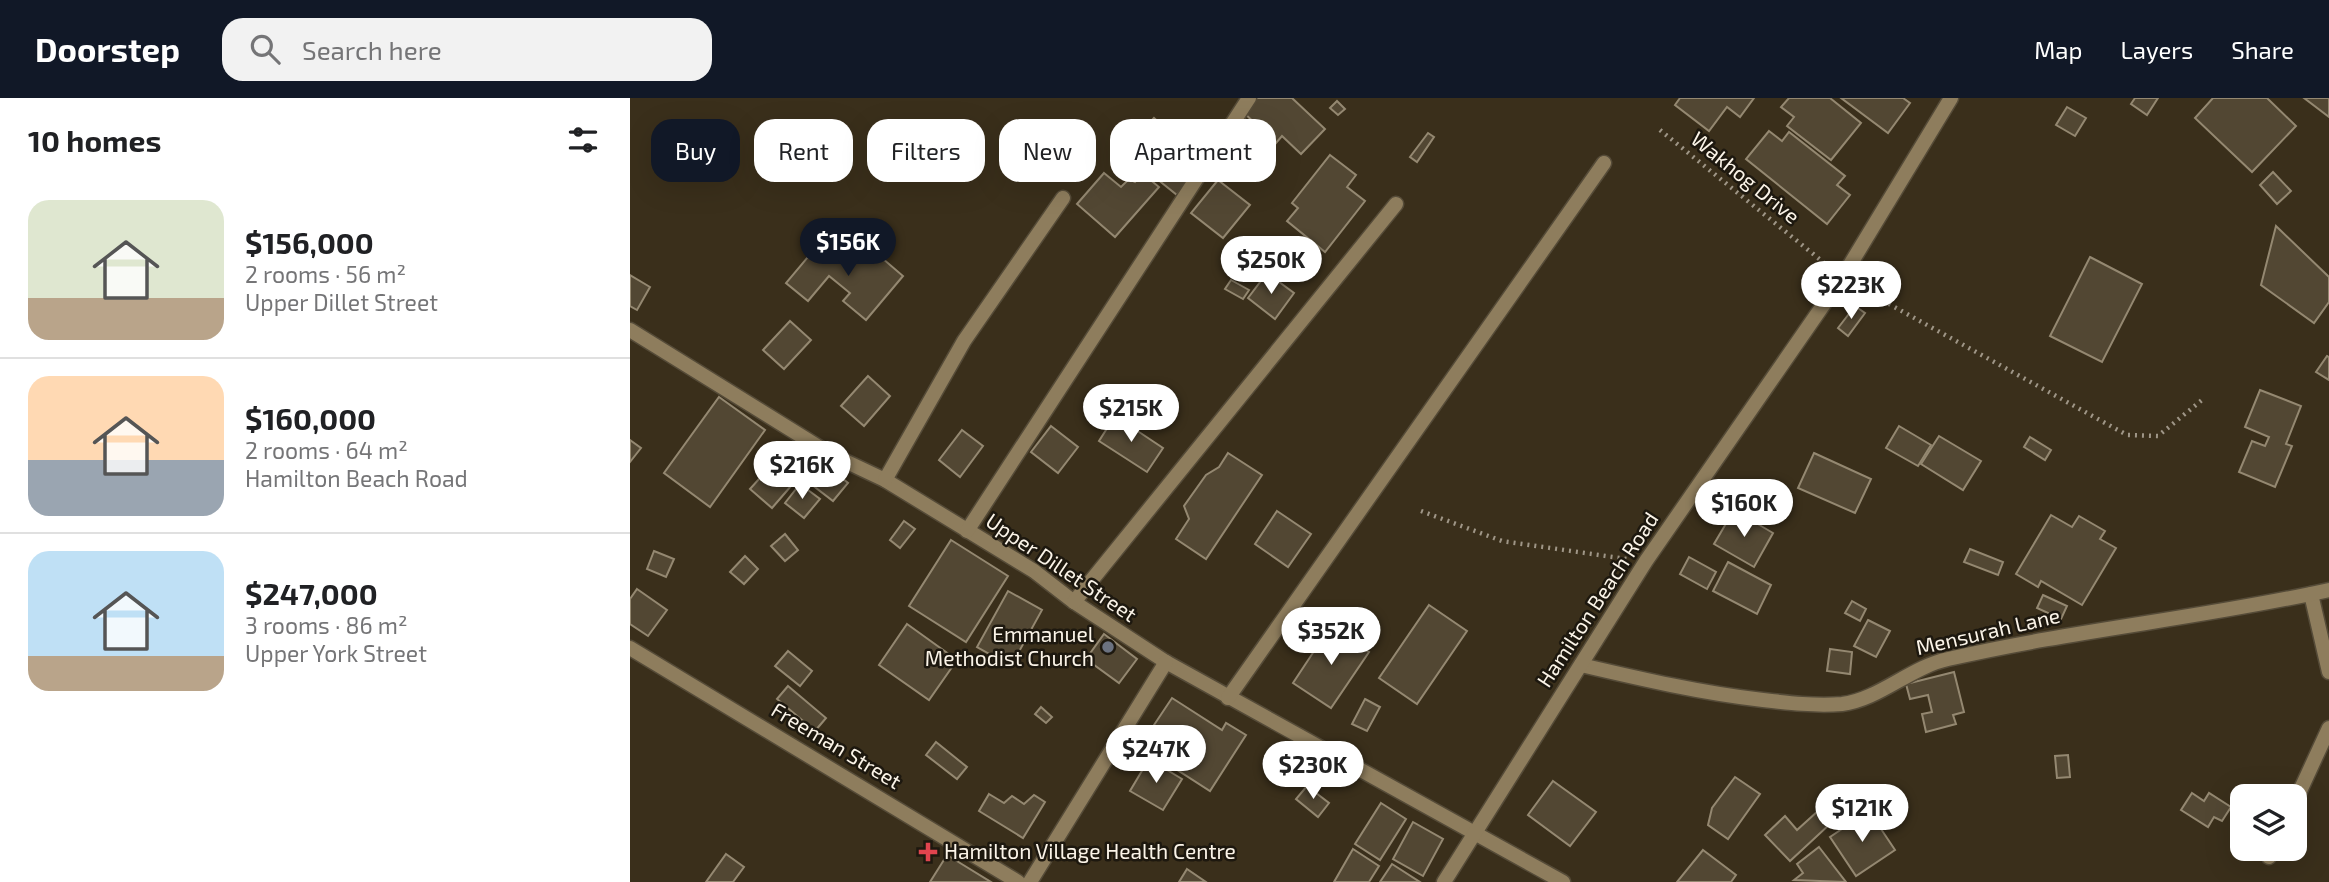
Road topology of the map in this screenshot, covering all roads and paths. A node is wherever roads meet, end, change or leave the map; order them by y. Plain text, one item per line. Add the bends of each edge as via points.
1 (1249, 98) edge
2 (1951, 98) edge
3 (1660, 130) dead end
4 (1604, 163) dead end
5 (1063, 198) dead end
6 (1396, 204) dead end
7 (1842, 278) junction
8 (630, 330) edge
9 (2202, 400) dead end
10 (885, 481) junction
11 (1421, 511) dead end
12 (967, 531) junction
13 (1646, 561) junction
14 (2329, 590) edge
15 (2311, 594) junction
16 (1074, 603) junction
17 (630, 648) edge
18 (1166, 662) junction
19 (1581, 665) junction
20 (2329, 672) edge
21 (1228, 698) junction
22 (2329, 729) edge
23 (2303, 784) edge
24 (1473, 835) junction
25 (1018, 882) edge
26 (1030, 882) edge
27 (1444, 882) edge
28 (1563, 882) edge

1 - 12 street
2 - 7 street, Hamilton Beach Road
3 - 7 path, Wakhog Drive
4 - 21 street
5 - 10 street via 964,341
6 - 16 street
7 - 9 path, Wakhog Drive via 2127,435 2158,436
7 - 13 street, Hamilton Beach Road
8 - 10 street, Upper Dillet Street via 830,454
10 - 12 street, Upper Dillet Street
11 - 13 path via 1502,541
12 - 16 street, Upper Dillet Street via 1034,571
13 - 19 street, Hamilton Beach Road
14 - 15 street, Mensurah Lane
15 - 19 street, Mensurah Lane via 2026,641 1943,660 1844,704 1699,692
15 - 20 street
16 - 18 street, Upper Dillet Street
17 - 25 street, Freeman Street
18 - 21 street, Upper Dillet Street
18 - 26 street
19 - 24 street, Hamilton Beach Road
21 - 24 street, Upper Dillet Street
22 - 23 street
24 - 27 street, Hamilton Beach Road
24 - 28 street, Upper Dillet Street

